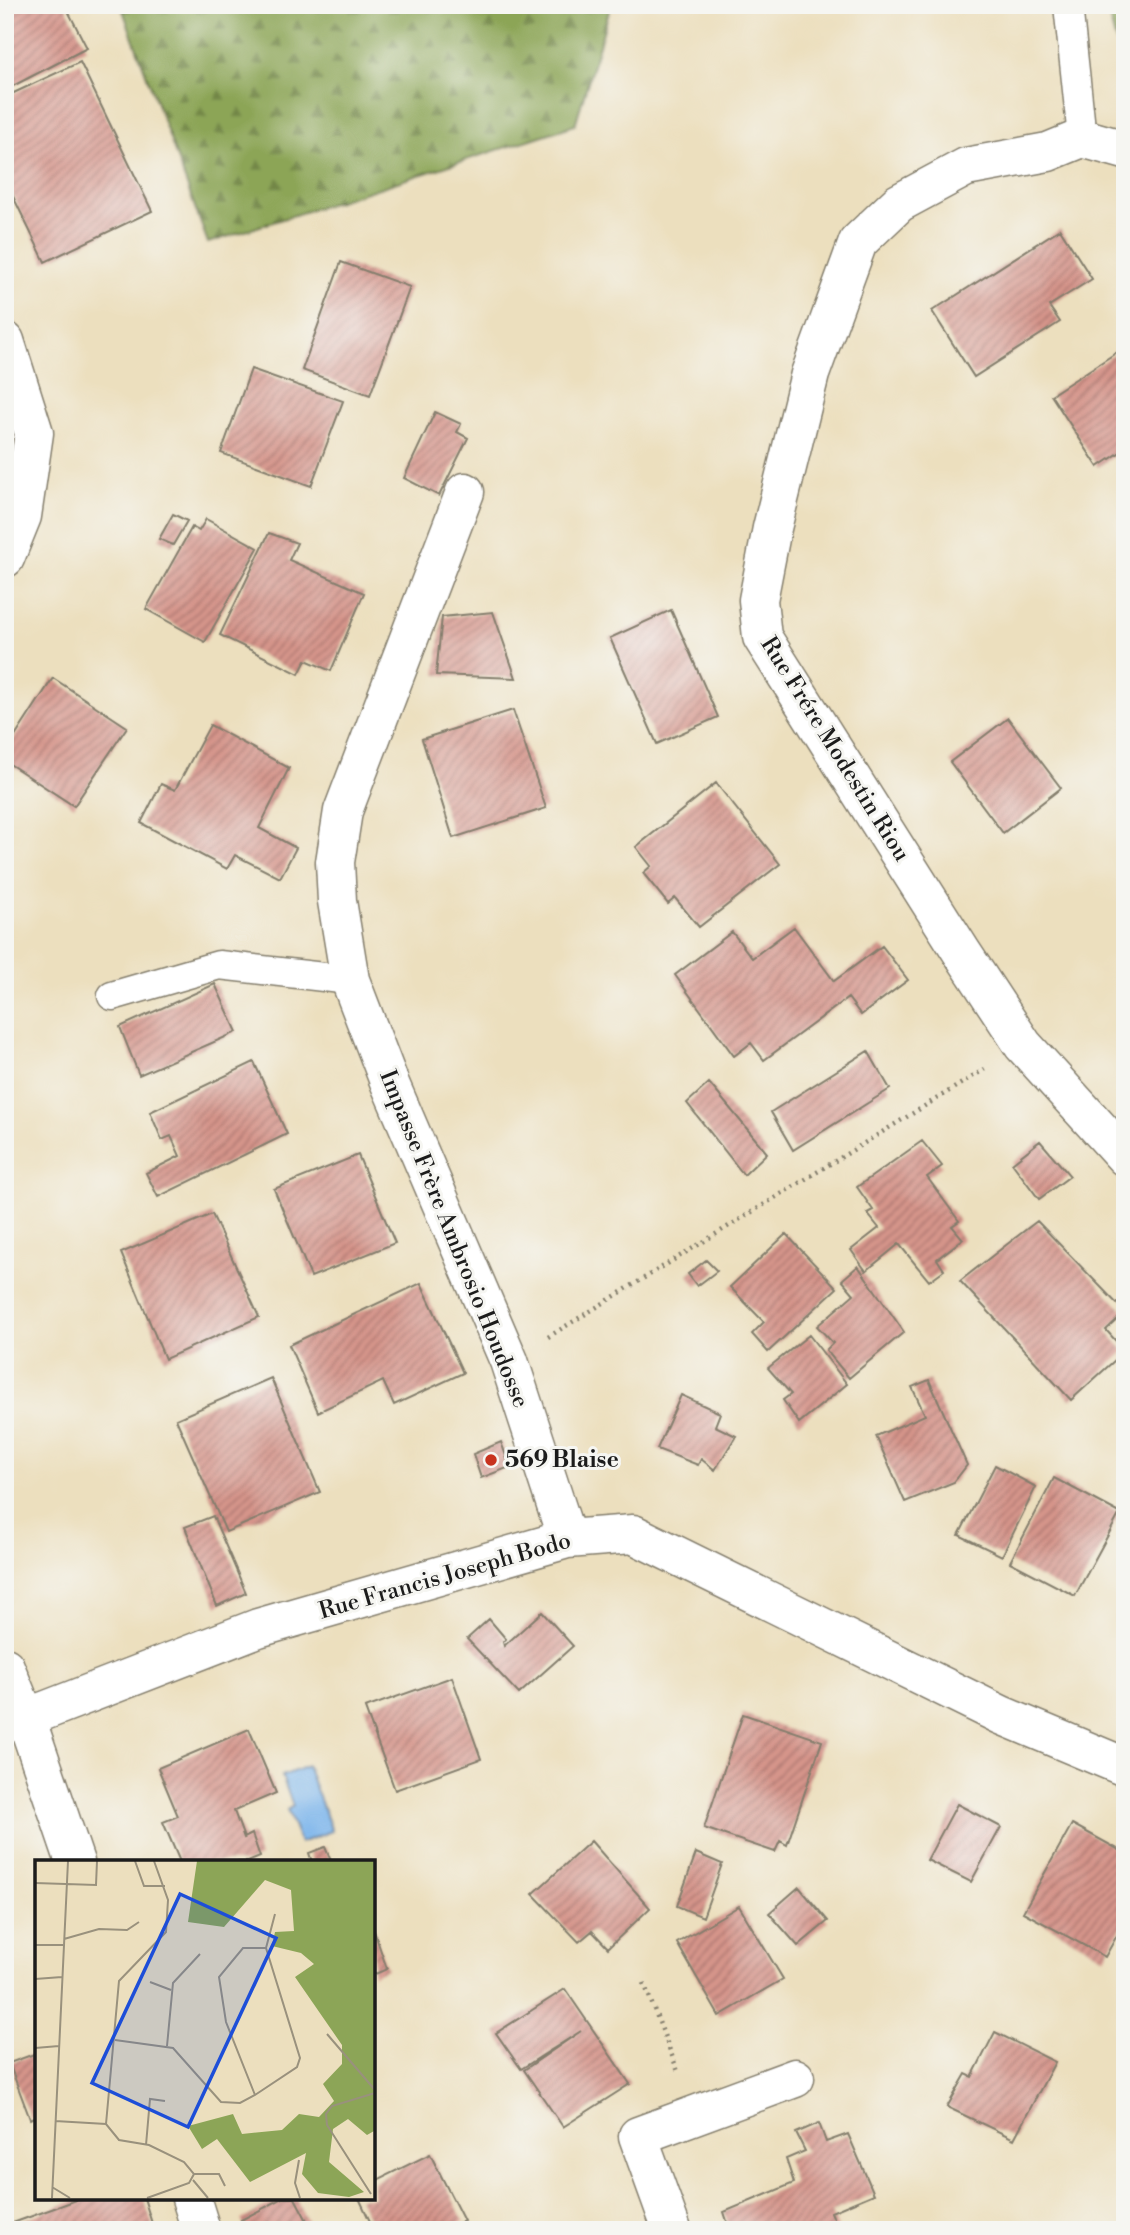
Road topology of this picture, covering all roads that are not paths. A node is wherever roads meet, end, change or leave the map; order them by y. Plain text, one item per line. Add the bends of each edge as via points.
1 (1068, 5) edge
2 (1082, 138) junction
3 (1125, 150) edge
4 (5, 341) edge
5 (466, 492) dead end
6 (5, 558) edge
7 (351, 980) junction
8 (112, 996) dead end
9 (1125, 1157) edge
10 (567, 1539) junction
11 (5, 1667) edge
12 (26, 1718) junction
13 (1125, 1767) edge
14 (74, 1860) edge
15 (795, 2078) dead end
16 (192, 2200) edge
17 (201, 2230) edge
18 (672, 2230) edge

1 - 2 lane
2 - 3 street
2 - 9 street, Rue Frére Modestin Riou via 1048,152 966,167 899,203 858,242 810,374 758,600 762,637 961,951 1024,1045
4 - 6 street via 34,433 22,516
5 - 7 street, Impasse Frère Ambrosio Houdosse via 343,811 336,888
7 - 8 lane via 219,965
7 - 10 street, Impasse Frère Ambrosio Houdosse via 390,1084 509,1361
10 - 12 street, Rue Francis Joseph Bodo via 258,1629
10 - 13 street, Rue Francis Joseph Bodo via 633,1534 1001,1715
11 - 12 street
12 - 14 street
15 - 18 street via 638,2136
16 - 17 street

